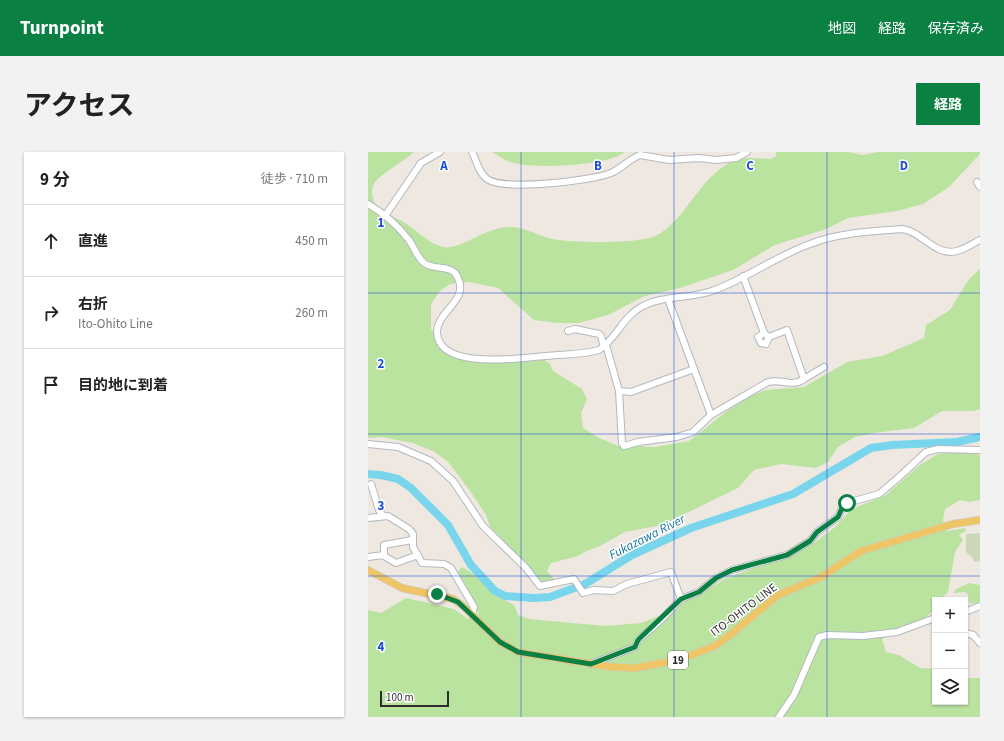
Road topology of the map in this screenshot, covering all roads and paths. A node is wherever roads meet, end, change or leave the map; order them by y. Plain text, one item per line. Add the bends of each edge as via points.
1 (440, 152) edge
2 (472, 152) edge
3 (747, 152) edge
4 (368, 204) edge
5 (385, 216) junction
6 (980, 240) edge
7 (743, 276) junction
8 (668, 299) junction
9 (568, 331) dead end
10 (605, 346) junction
11 (824, 367) dead end
12 (694, 369) junction
13 (804, 379) junction
14 (619, 391) junction
15 (710, 415) junction
16 (368, 444) edge
17 (980, 450) edge
18 (371, 484) dead end
19 (383, 516) junction
20 (368, 518) edge
21 (980, 520) edge
22 (412, 540) junction
23 (384, 555) junction
24 (418, 555) junction
25 (368, 558) edge
26 (368, 570) edge
27 (681, 599) junction
28 (980, 606) edge
29 (968, 611) edge
30 (472, 615) junction
31 (932, 619) edge
32 (968, 634) edge
33 (980, 643) edge
34 (591, 664) junction
35 (779, 717) edge

1 - 5 street via 421,163
2 - 3 street via 487,179 493,182 528,184 591,179 613,172 640,155 669,160 716,160 736,158
4 - 5 street
5 - 10 street via 397,226 423,262 449,269 458,278 458,297 437,330 440,343 453,353 478,359 506,359 594,351
6 - 7 street via 953,252 940,250 908,230 848,235 809,244
7 - 8 street via 704,293
7 - 13 street via 766,335 787,330
8 - 10 street via 634,311
8 - 12 street
9 - 10 street via 575,329 599,334
10 - 14 street
11 - 13 street
12 - 14 street via 631,392
12 - 15 street
13 - 15 street via 794,384 768,382
14 - 15 street via 620,429 624,446 693,432
16 - 27 street via 398,447 431,460 453,481 483,526 526,568 540,586 575,580 583,593 594,590 613,591 627,584 671,572
17 - 27 street via 938,449 926,452 879,494 847,503 830,524 817,532 810,541 787,555 732,570 716,578 699,592
18 - 19 street
19 - 20 street
19 - 22 street via 390,517 409,529 413,534
21 - 34 main road, ITO-OHITO LINE / 19 via 954,524 860,551 821,577 778,596 715,646 696,654 645,668
22 - 23 street via 384,545
22 - 24 street
23 - 24 street via 396,563
23 - 25 street
24 - 30 street via 424,564 444,564 451,568 474,607
26 - 30 main road, ITO-OHITO LINE / 19 via 402,588 453,599
27 - 34 street via 638,640 635,647
28 - 29 street
30 - 34 main road, ITO-OHITO LINE / 19 via 511,650
31 - 35 street via 897,632 819,637 794,694
32 - 33 street via 973,635

